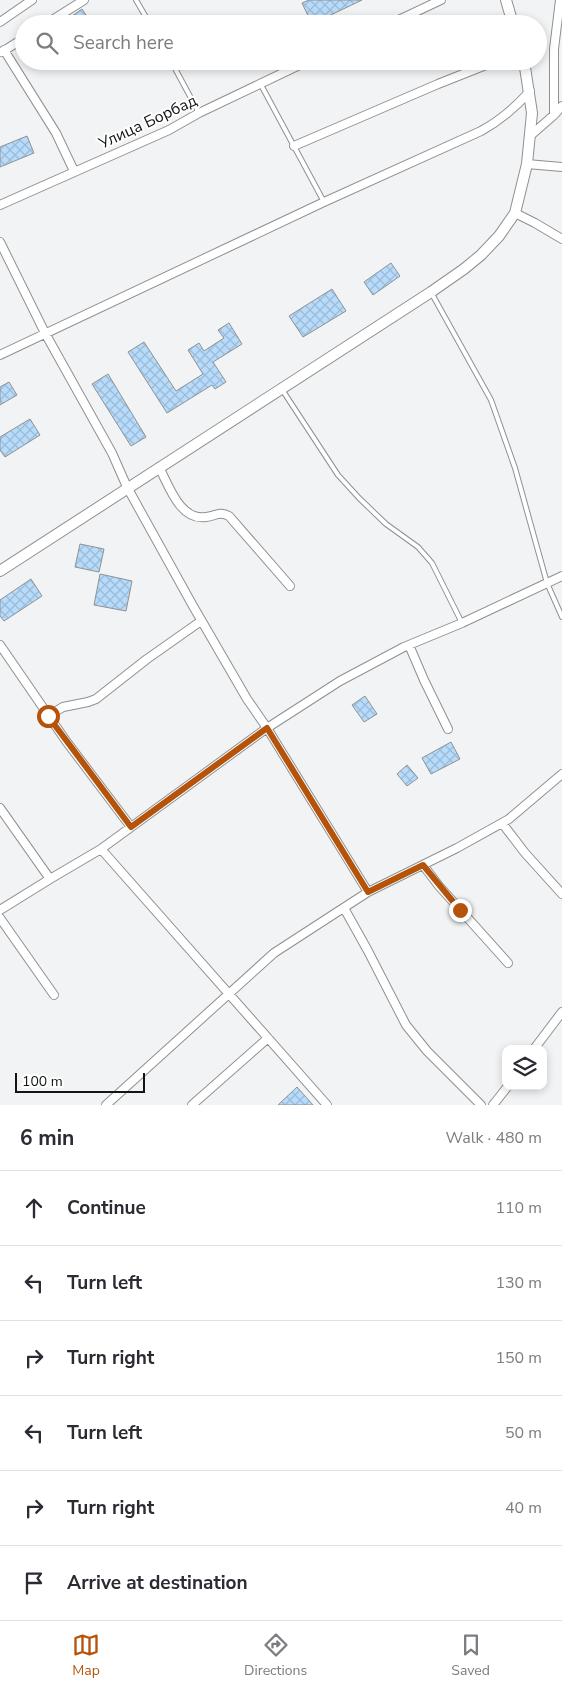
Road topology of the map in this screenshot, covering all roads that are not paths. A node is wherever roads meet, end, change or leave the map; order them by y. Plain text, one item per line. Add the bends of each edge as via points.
1 (32, 0) edge
2 (84, 0) edge
3 (136, 0) edge
4 (441, 0) edge
5 (506, 0) edge
6 (560, 0) edge
7 (60, 15) edge
8 (145, 15) edge
9 (409, 15) edge
10 (510, 15) edge
11 (0, 22) edge
12 (15, 44) edge
13 (2, 52) edge
14 (176, 70) edge
15 (288, 70) edge
16 (474, 70) edge
17 (526, 70) edge
18 (260, 83) junction
19 (530, 92) junction
20 (562, 106) edge
21 (200, 113) junction
22 (554, 115) junction
23 (530, 136) junction
24 (294, 146) junction
25 (527, 164) junction
26 (562, 167) edge
27 (74, 171) junction
28 (324, 202) junction
29 (0, 205) edge
30 (515, 213) junction
31 (562, 239) edge
32 (0, 242) edge
33 (430, 292) junction
34 (45, 333) junction
35 (0, 355) edge
36 (281, 389) junction
37 (159, 467) junction
38 (127, 487) junction
39 (0, 571) edge
40 (562, 576) edge
41 (547, 583) junction
42 (290, 586) dead end
43 (562, 617) edge
44 (201, 621) junction
45 (462, 623) junction
46 (0, 645) edge
47 (408, 645) junction
48 (48, 716) junction
49 (267, 728) junction
50 (448, 729) dead end
51 (562, 774) edge
52 (0, 808) edge
53 (502, 823) junction
54 (131, 827) junction
55 (101, 849) junction
56 (423, 865) junction
57 (50, 879) junction
58 (368, 892) junction
59 (562, 894) edge
60 (344, 908) junction
61 (0, 910) edge
62 (0, 918) edge
63 (508, 963) dead end
64 (228, 993) junction
65 (54, 995) dead end
66 (562, 1012) edge
67 (268, 1038) junction
68 (537, 1045) edge
69 (505, 1090) edge
70 (106, 1105) edge
71 (192, 1105) edge
72 (327, 1105) edge
73 (481, 1105) edge
74 (493, 1105) edge

1 - 11 street
2 - 7 street
3 - 8 lane
4 - 9 street
5 - 10 street
6 - 22 street via 554,49
12 - 13 street
13 - 27 street via 56,133
14 - 21 lane
15 - 18 street, Улица Борбад
16 - 24 street
17 - 19 street
18 - 21 street, Улица Борбад
18 - 24 lane
19 - 23 street
19 - 28 street via 501,120 481,131
20 - 22 street
21 - 27 street, Улица Борбад
22 - 23 street
23 - 25 street
24 - 28 lane
25 - 26 street
25 - 30 street
27 - 29 street, Улица Борбад
28 - 34 street
30 - 31 street
30 - 33 street via 482,255
32 - 34 street
33 - 36 street
33 - 41 lane via 491,400
34 - 35 street
34 - 38 street via 112,453
36 - 37 street
36 - 45 lane via 338,475 386,524 418,547 432,563
37 - 38 street
37 - 42 street via 185,511 197,518 218,514 229,516
38 - 39 street
38 - 44 street
40 - 41 street
41 - 43 lane
41 - 45 street
44 - 48 street via 96,699 63,707
44 - 49 street
45 - 47 street
46 - 48 street
47 - 49 street via 340,681
47 - 50 street
48 - 54 street
49 - 54 street
49 - 58 street
51 - 53 street
52 - 57 street
53 - 56 street
53 - 59 street
54 - 55 street
55 - 57 street
55 - 64 street
56 - 58 street
56 - 63 street
57 - 61 street
58 - 60 street
60 - 64 street via 274,953
60 - 73 street via 406,1025
62 - 65 street
64 - 67 street
64 - 70 street
66 - 68 street
67 - 71 street
67 - 72 street
69 - 74 street

